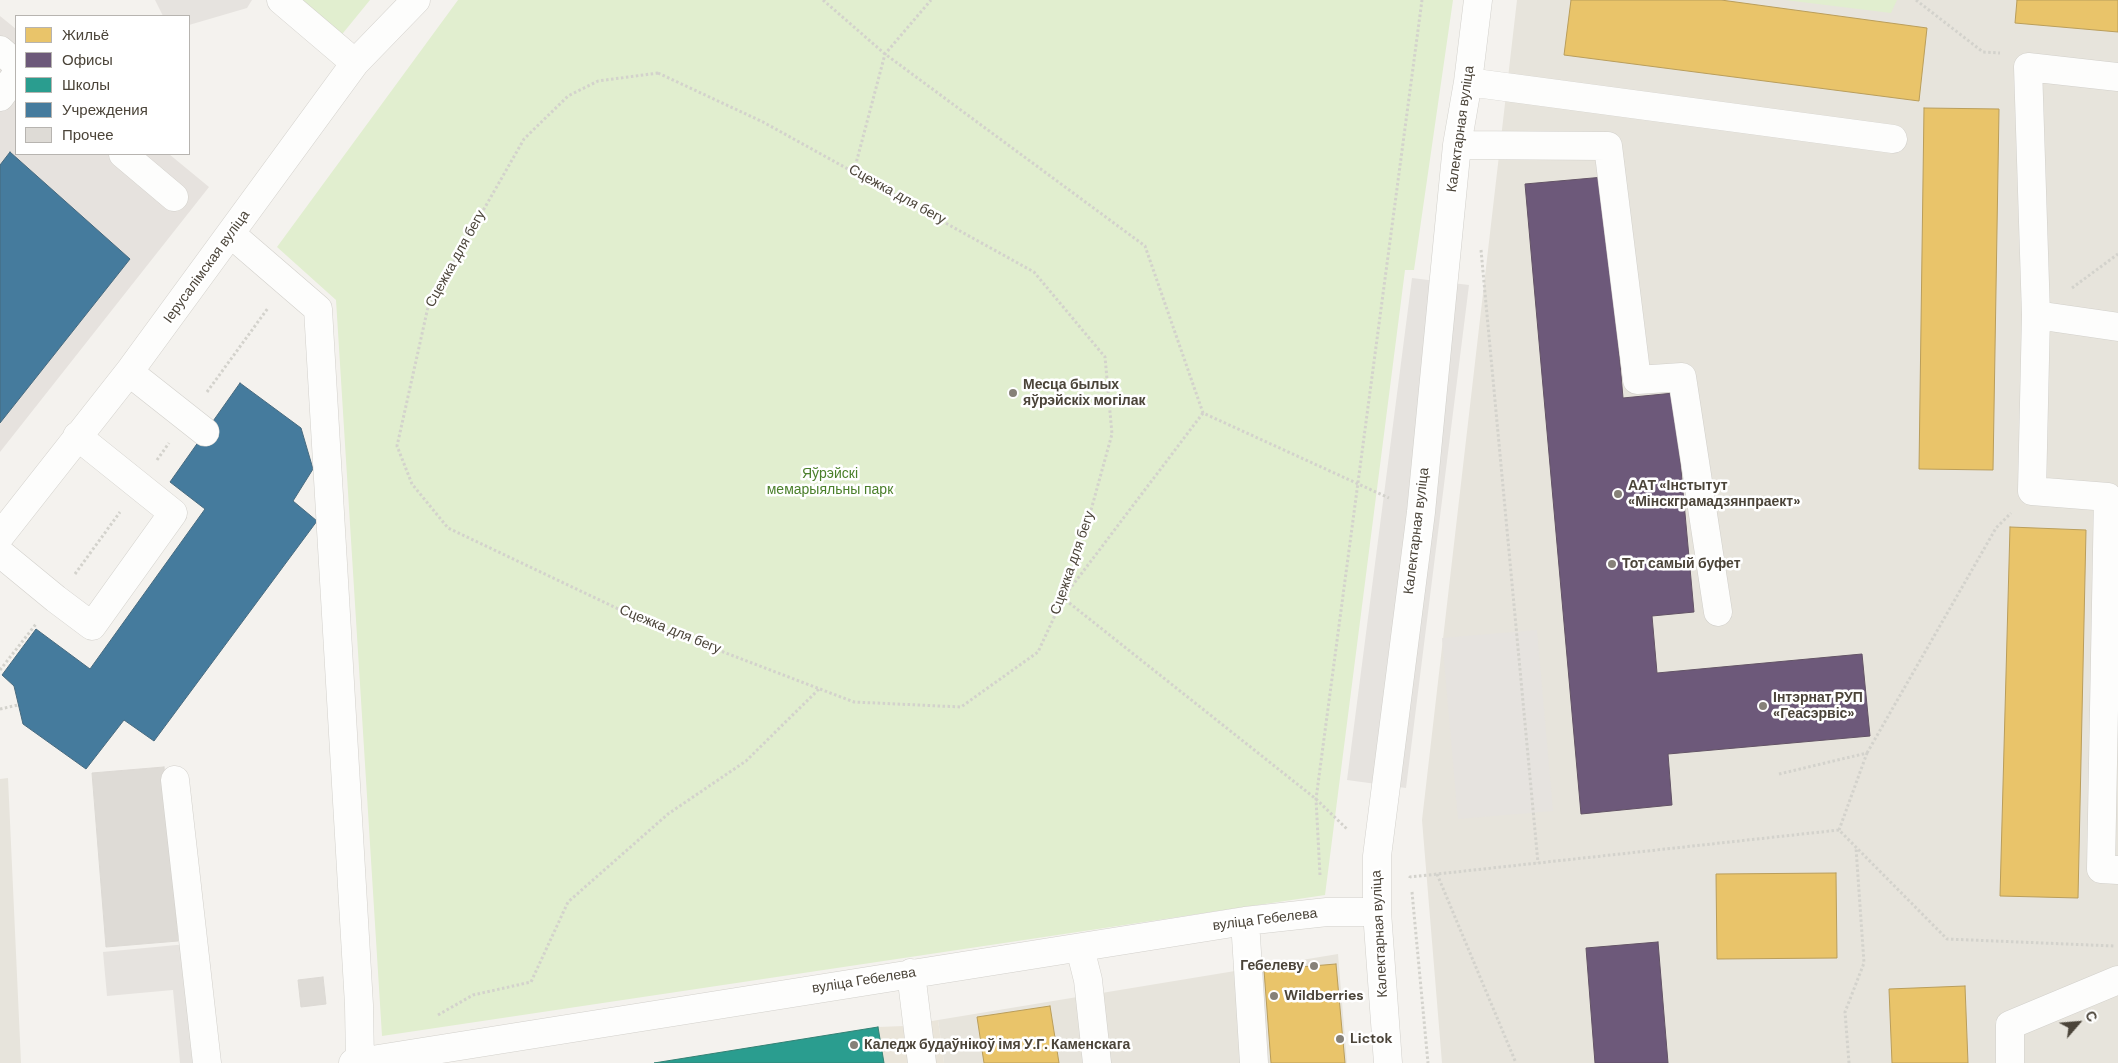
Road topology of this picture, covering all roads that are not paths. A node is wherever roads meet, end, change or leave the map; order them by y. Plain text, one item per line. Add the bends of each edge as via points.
1 (281, 0) edge
2 (416, 0) edge
3 (1478, 0) edge
4 (0, 50) edge
5 (15, 63) edge
6 (355, 63) junction
7 (15, 76) edge
8 (2118, 77) edge
9 (1468, 82) junction
10 (0, 97) edge
11 (1893, 139) dead end
12 (1457, 145) junction
13 (124, 155) edge
14 (174, 197) dead end
15 (231, 234) junction
16 (2036, 315) junction
17 (2118, 327) edge
18 (129, 372) junction
19 (205, 432) dead end
20 (77, 436) junction
21 (0, 536) edge
22 (0, 554) edge
23 (1718, 612) dead end
24 (175, 780) dead end
25 (2118, 870) edge
26 (1377, 912) junction
27 (1245, 921) junction
28 (1080, 948) junction
29 (911, 973) junction
30 (2118, 980) edge
31 (357, 1062) edge
32 (207, 1063) edge
33 (922, 1063) edge
34 (1096, 1063) edge
35 (1254, 1063) edge
36 (1388, 1063) edge
37 (2010, 1063) edge

1 - 6 street
2 - 6 street, Іерусалімская вуліца
3 - 9 street, Калектарная вуліца
4 - 5 street
6 - 15 street, Іерусалімская вуліца
7 - 10 street
8 - 16 street via 2028,67
9 - 11 street
9 - 12 street, Калектарная вуліца
12 - 23 street via 1608,146 1637,380 1682,377
12 - 26 street, Калектарная вуліца via 1421,512 1377,856
13 - 14 street
15 - 18 street, Іерусалімская вуліца
15 - 31 street via 318,309 358,985
16 - 17 street
16 - 25 street via 2032,491 2108,497 2101,869
18 - 19 street
18 - 20 street, Іерусалімская вуліца
20 - 21 street, Іерусалімская вуліца
20 - 22 street via 173,513 92,626
24 - 32 street
26 - 27 street, вуліца Гебелева via 1327,912
26 - 36 street, Калектарная вуліца
27 - 28 street, вуліца Гебелева
27 - 35 street
28 - 29 street, вуліца Гебелева
28 - 34 street via 1088,980
29 - 31 street, вуліца Гебелева
29 - 33 street
30 - 37 street via 2010,1025

